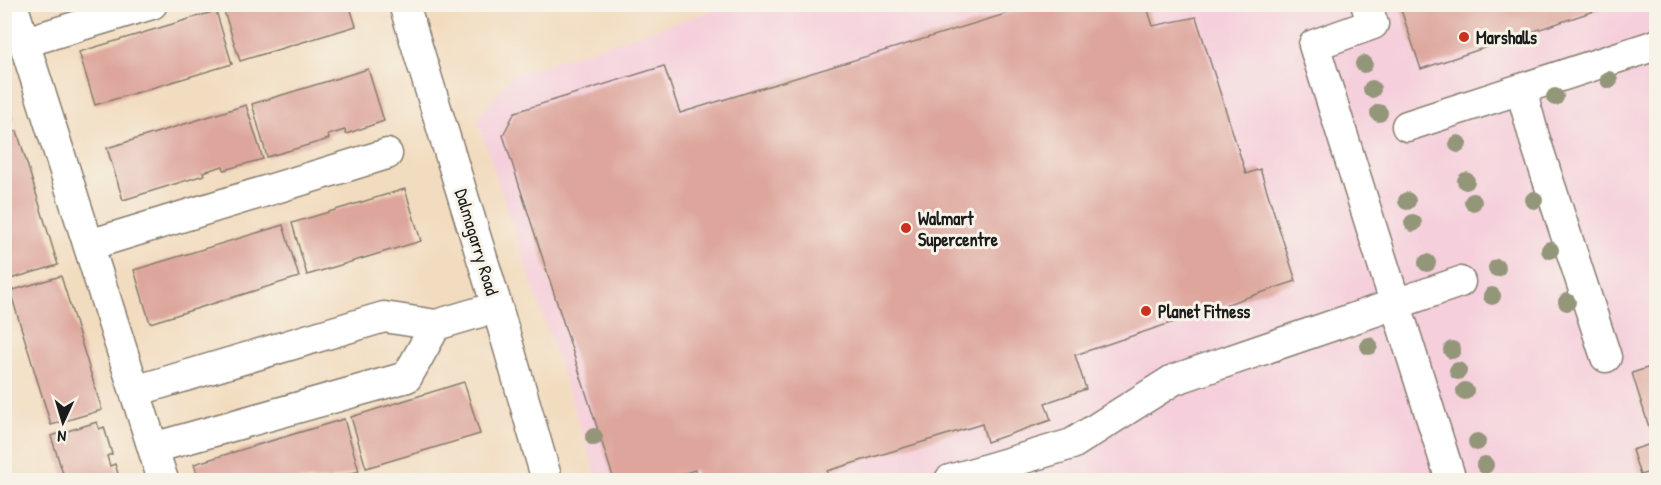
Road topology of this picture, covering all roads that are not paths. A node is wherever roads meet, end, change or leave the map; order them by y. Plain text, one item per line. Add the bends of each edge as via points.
1 (12, 4) edge
2 (152, 4) edge
3 (404, 4) edge
4 (1366, 4) edge
5 (25, 42) junction
6 (1656, 45) edge
7 (1521, 89) junction
8 (1407, 126) dead end
9 (387, 154) dead end
10 (89, 245) junction
11 (1460, 282) dead end
12 (1395, 304) junction
13 (497, 307) junction
14 (436, 325) junction
15 (1606, 357) dead end
16 (135, 391) junction
17 (153, 448) junction
18 (163, 480) edge
19 (547, 480) edge
20 (950, 480) edge
21 (1451, 480) edge

1 - 5 street
2 - 5 street
3 - 13 street, Dalmagarry Road
4 - 12 street via 1373,24 1314,45
5 - 10 street
6 - 7 street
7 - 8 street
7 - 15 street
9 - 10 street
10 - 16 street
11 - 12 street
12 - 20 street via 1173,380 1072,444
12 - 21 street
13 - 14 street
13 - 19 street, Dalmagarry Road
14 - 16 street via 384,317
14 - 17 street via 407,377
16 - 17 street
17 - 18 street

